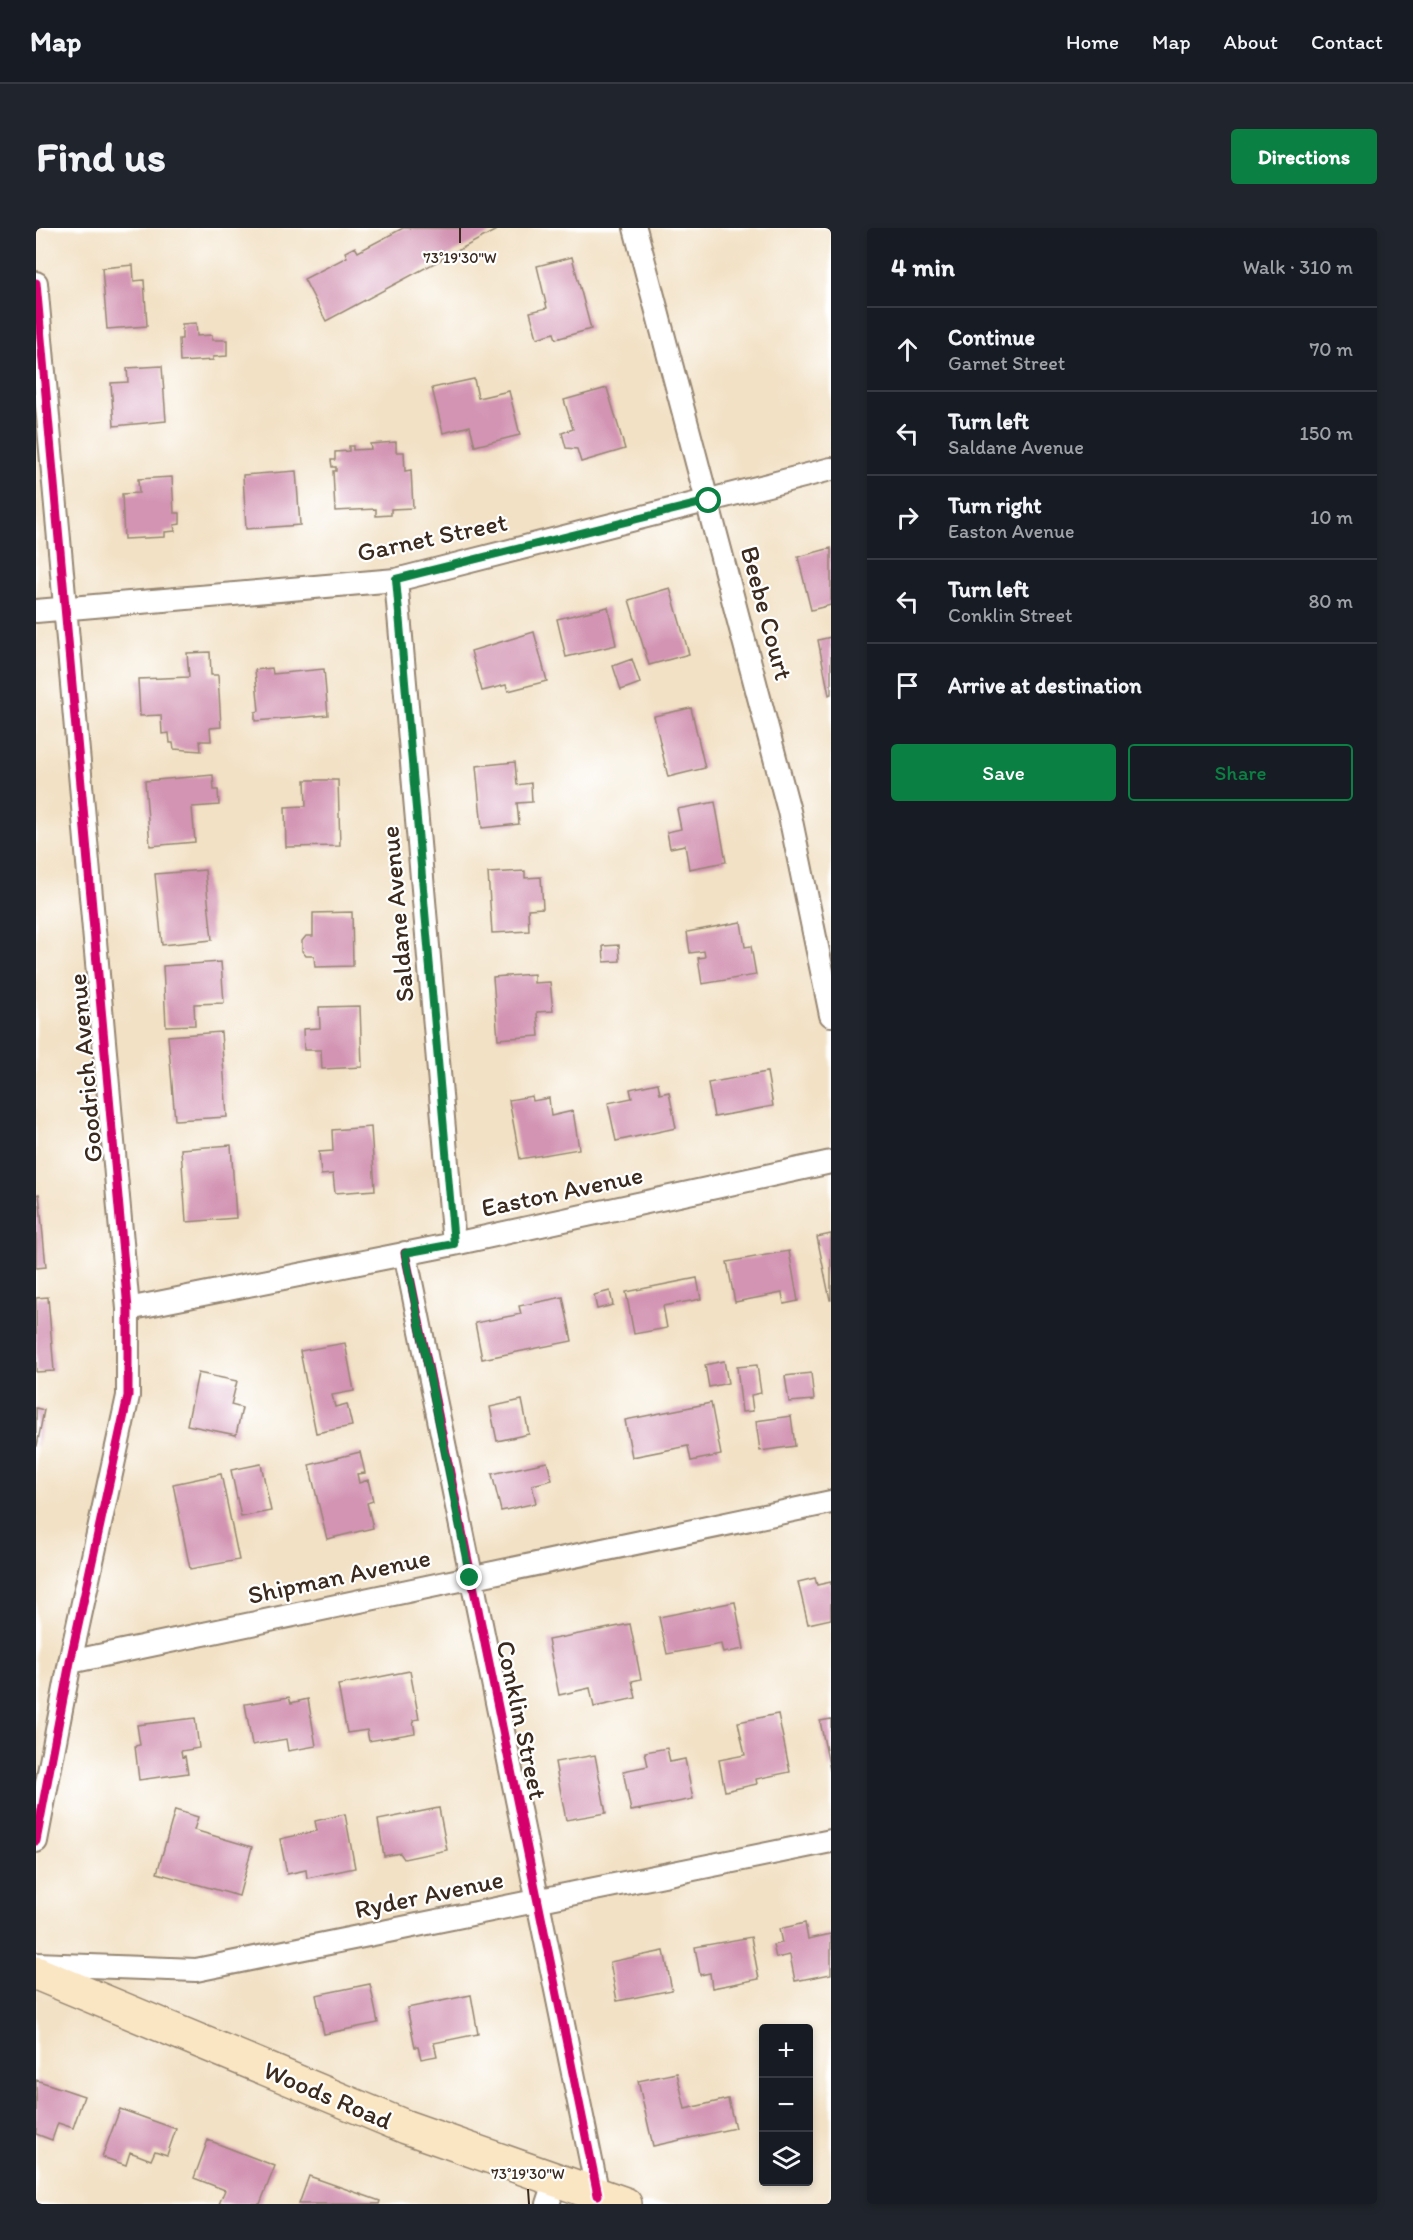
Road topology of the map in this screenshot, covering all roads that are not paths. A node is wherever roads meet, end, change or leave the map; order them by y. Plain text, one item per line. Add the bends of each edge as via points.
1 (635, 228) edge
2 (36, 283) edge
3 (831, 469) edge
4 (709, 501) junction
5 (396, 579) junction
6 (64, 608) junction
7 (36, 610) edge
8 (831, 1015) edge
9 (831, 1162) edge
10 (454, 1244) junction
11 (405, 1253) junction
12 (128, 1309) junction
13 (831, 1502) edge
14 (470, 1578) junction
15 (70, 1662) junction
16 (36, 1841) edge
17 (831, 1841) edge
18 (538, 1900) junction
19 (36, 1964) edge
20 (36, 1973) edge
21 (552, 2192) edge
22 (612, 2199) edge

1 - 4 street, Beebe Court
2 - 6 street, Goodrich Avenue
3 - 4 street, Garnet Street
4 - 5 street, Garnet Street
4 - 8 street, Beebe Court via 789,811
5 - 6 street, Garnet Street
5 - 10 street, Saldane Avenue
6 - 7 street, Garnet Street
6 - 12 street, Goodrich Avenue
9 - 10 street, Easton Avenue
10 - 11 street, Easton Avenue
11 - 12 street, Easton Avenue
11 - 14 street, Conklin Street
12 - 15 street, Goodrich Avenue via 128,1396
13 - 14 street, Shipman Avenue
14 - 15 street, Shipman Avenue
14 - 18 street, Conklin Street
15 - 16 street, Goodrich Avenue
17 - 18 street, Ryder Avenue
18 - 19 street, Ryder Avenue via 196,1970
18 - 22 street, Conklin Street
20 - 21 street, Woods Road
21 - 22 street, Woods Road

